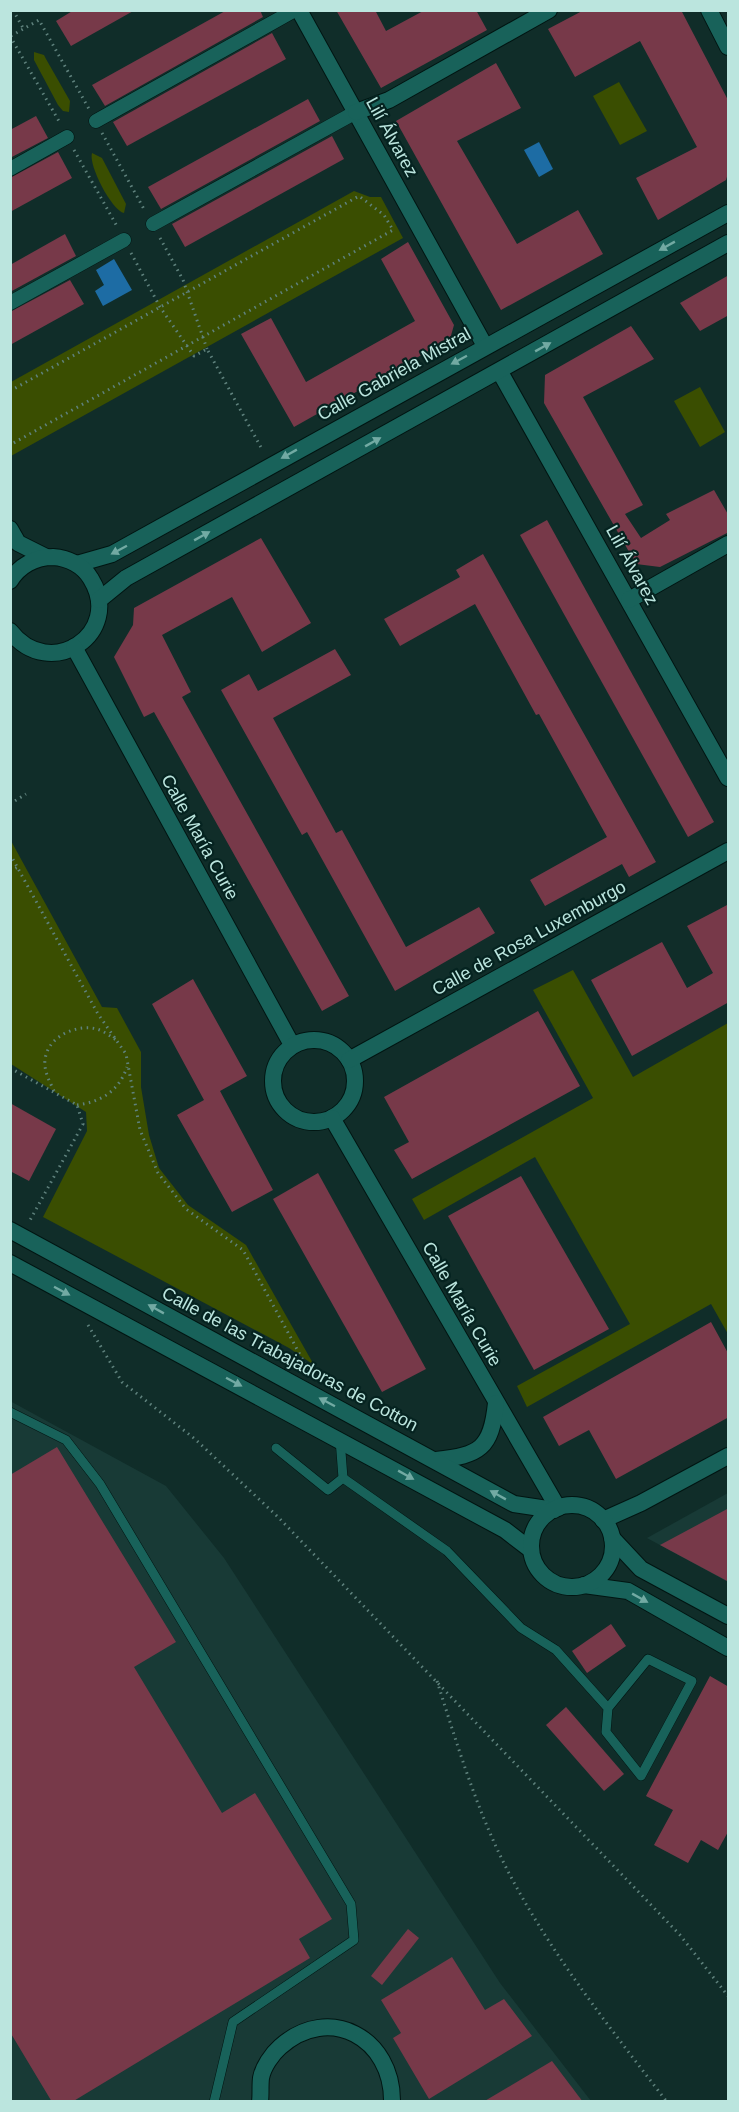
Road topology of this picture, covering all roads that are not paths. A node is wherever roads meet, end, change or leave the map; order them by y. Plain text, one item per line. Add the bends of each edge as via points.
1 (297, 10) edge
2 (549, 10) edge
3 (709, 10) edge
4 (729, 47) edge
5 (356, 112) junction
6 (96, 121) road end
7 (68, 138) road end
8 (10, 169) edge
9 (729, 213) edge
10 (153, 224) road end
11 (124, 240) road end
12 (729, 243) edge
13 (10, 303) edge
14 (485, 346) junction
15 (500, 372) junction
16 (14, 536) edge
17 (729, 544) edge
18 (46, 557) junction
19 (76, 564) junction
20 (13, 577) edge
21 (99, 600) junction
22 (629, 600) junction
23 (10, 631) edge
24 (74, 647) junction
25 (19, 648) edge
26 (729, 778) edge
27 (729, 851) edge
28 (292, 1045) junction
29 (349, 1060) junction
30 (332, 1118) junction
31 (16, 1233) edge
32 (10, 1263) edge
33 (496, 1403) junction
34 (10, 1412) edge
35 (340, 1439) junction
36 (276, 1448) dead end
37 (729, 1456) edge
38 (436, 1460) junction
39 (343, 1478) junction
40 (556, 1509) junction
41 (603, 1520) junction
42 (612, 1538) junction
43 (531, 1551) junction
44 (584, 1585) junction
45 (729, 1616) edge
46 (729, 1648) edge
47 (608, 1708) junction
48 (214, 2102) edge
49 (260, 2102) edge
50 (392, 2102) edge

1 - 5 street, Lilí Álvarez
1 - 6 street
2 - 5 street via 389,100
3 - 4 street
5 - 10 street
5 - 14 street, Lilí Álvarez
7 - 8 street
9 -> 14 street, Calle Gabriela Mistral
11 - 13 street
15 -> 12 street
14 -> 19 street, Calle Gabriela Mistral via 112,554
21 -> 15 street via 126,578
15 - 22 street, Lilí Álvarez
16 - 18 street
16 - 20 street
17 - 22 street
18 - 19 street
18 - 20 street via 30,562
19 - 21 street via 88,574
21 - 24 street via 94,627
22 - 26 street, Lilí Álvarez
23 - 25 street
24 - 25 street via 47,653
24 - 28 street, Calle María Curie
27 - 29 street, Calle de Rosa Luxemburgo
28 - 29 street via 310,1040 327,1042
28 - 30 street via 274,1071 273,1085 279,1103 300,1120
29 - 30 street via 354,1087 344,1109
30 - 33 street, Calle María Curie
38 -> 31 street, Calle de las Trabajadoras de Cotton
32 -> 35 street
33 - 38 street via 493,1429 482,1449 465,1457
33 - 40 street, Calle María Curie
34 - 48 lane via 66,1440 100,1484 351,1904 354,1940 233,2022
35 - 39 lane
35 -> 43 street via 505,1530
36 - 39 lane via 328,1490
37 - 41 street
40 -> 38 street, Calle de las Trabajadoras de Cotton via 514,1504
39 - 47 lane via 447,1551 521,1628 556,1650
40 - 41 street via 584,1507
40 - 43 street via 538,1523
41 - 42 street
42 - 44 street via 613,1550 607,1567
42 - 45 street via 641,1569
43 - 44 street via 540,1572 549,1580 572,1587
44 -> 46 street via 628,1592
47 - 47 lane via 606,1732 641,1776 692,1681 648,1659
49 - 50 street via 261,2076 273,2053 293,2036 317,2027 343,2029 366,2040 383,2059 392,2083

